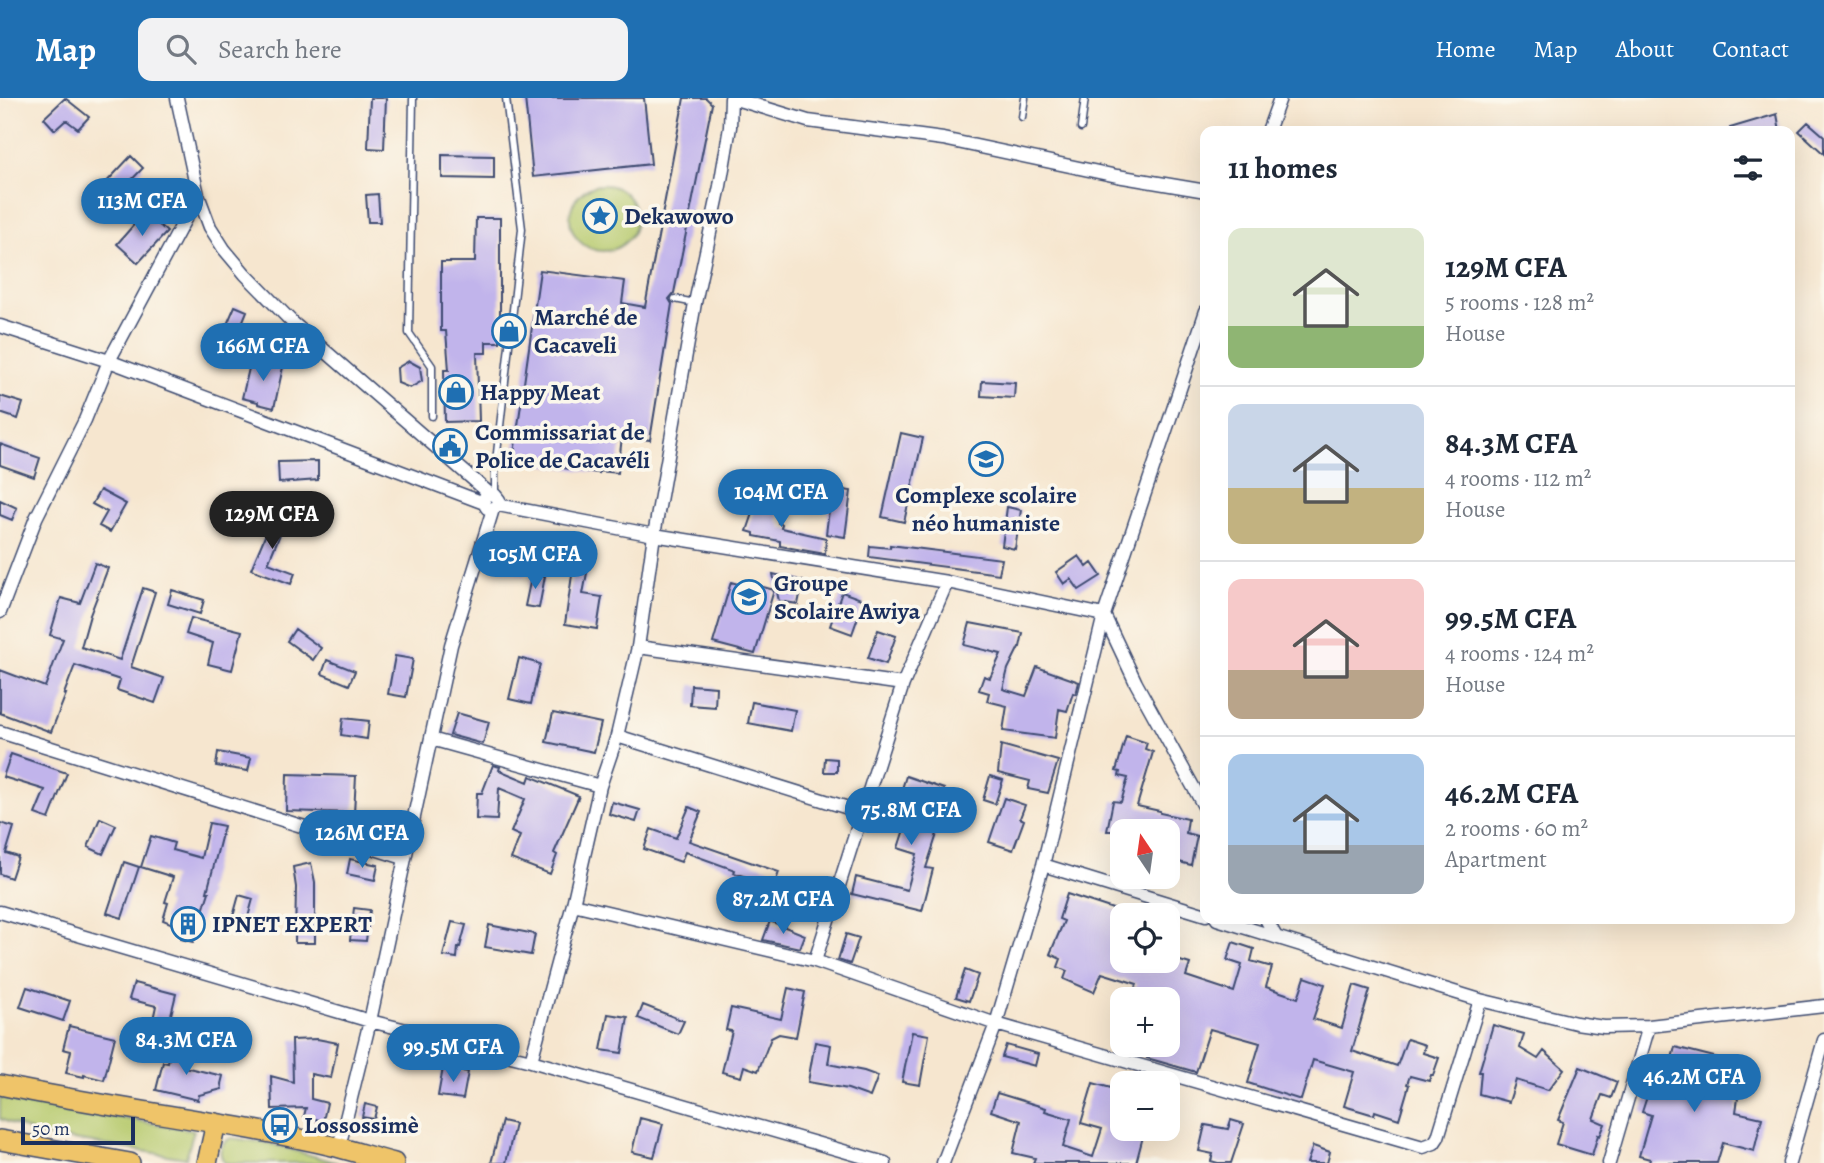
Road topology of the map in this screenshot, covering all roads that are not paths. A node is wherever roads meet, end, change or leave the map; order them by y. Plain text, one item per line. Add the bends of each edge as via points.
1 (177, 98) edge
2 (413, 98) edge
3 (506, 98) edge
4 (732, 98) edge
5 (1025, 98) edge
6 (1086, 98) edge
7 (1280, 98) edge
8 (1022, 117) dead end
9 (1270, 126) edge
10 (1082, 128) dead end
11 (1200, 190) edge
12 (198, 195) junction
13 (675, 299) dead end
14 (695, 303) junction
15 (0, 326) edge
16 (1200, 329) edge
17 (109, 361) junction
18 (432, 416) dead end
19 (492, 501) junction
20 (654, 535) junction
21 (947, 582) junction
22 (0, 612) edge
23 (1104, 615) junction
24 (638, 647) junction
25 (903, 684) junction
26 (0, 732) edge
27 (617, 736) junction
28 (431, 739) junction
29 (600, 786) junction
30 (1200, 799) edge
31 (861, 812) junction
32 (404, 858) junction
33 (1043, 865) junction
34 (573, 904) junction
35 (0, 912) edge
36 (1200, 913) edge
37 (1233, 924) edge
38 (1269, 924) edge
39 (1276, 937) junction
40 (815, 961) junction
41 (1480, 1000) junction
42 (1824, 1006) edge
43 (370, 1021) junction
44 (996, 1024) junction
45 (1649, 1026) junction
46 (1824, 1040) edge
47 (531, 1061) junction
48 (0, 1085) edge
49 (216, 1123) junction
50 (0, 1140) edge
51 (339, 1147) junction
52 (365, 1159) edge
53 (130, 1163) edge
54 (207, 1163) edge
55 (394, 1163) edge
56 (885, 1163) edge
57 (943, 1163) edge
58 (1609, 1163) edge
59 (1789, 1163) edge

1 - 12 street
2 - 18 lane via 409,333 432,366
3 - 19 lane via 522,229
4 - 11 street via 808,121 943,139
4 - 14 street via 720,186
5 - 8 lane
6 - 10 lane
7 - 9 street
12 - 17 street
12 - 19 street via 210,227 245,274 293,323
13 - 14 lane
14 - 20 street
15 - 17 street
16 - 23 street
17 - 19 street
17 - 22 street via 36,517
19 - 20 street
19 - 28 street via 450,645
20 - 21 street
20 - 24 street
21 - 23 street
21 - 25 street
23 - 30 street
23 - 33 street
24 - 25 street
24 - 27 street
25 - 31 street
26 - 32 street
27 - 29 street
27 - 31 street
28 - 29 street
28 - 32 street
29 - 34 street
31 - 40 street
32 - 43 street
33 - 36 street
33 - 44 street
34 - 40 street
34 - 47 street
35 - 43 street
37 - 39 street
38 - 39 street
39 - 41 street
40 - 44 street
41 - 44 street via 1438,1137 1423,1147
41 - 45 street via 1576,1023
42 - 45 street
43 - 47 street
43 - 51 street
44 - 57 street
45 - 58 street
46 - 59 street
47 - 56 street
48 - 49 main road
49 - 51 main road
49 - 54 main road
50 - 53 main road
51 - 52 main road
52 - 55 main road

